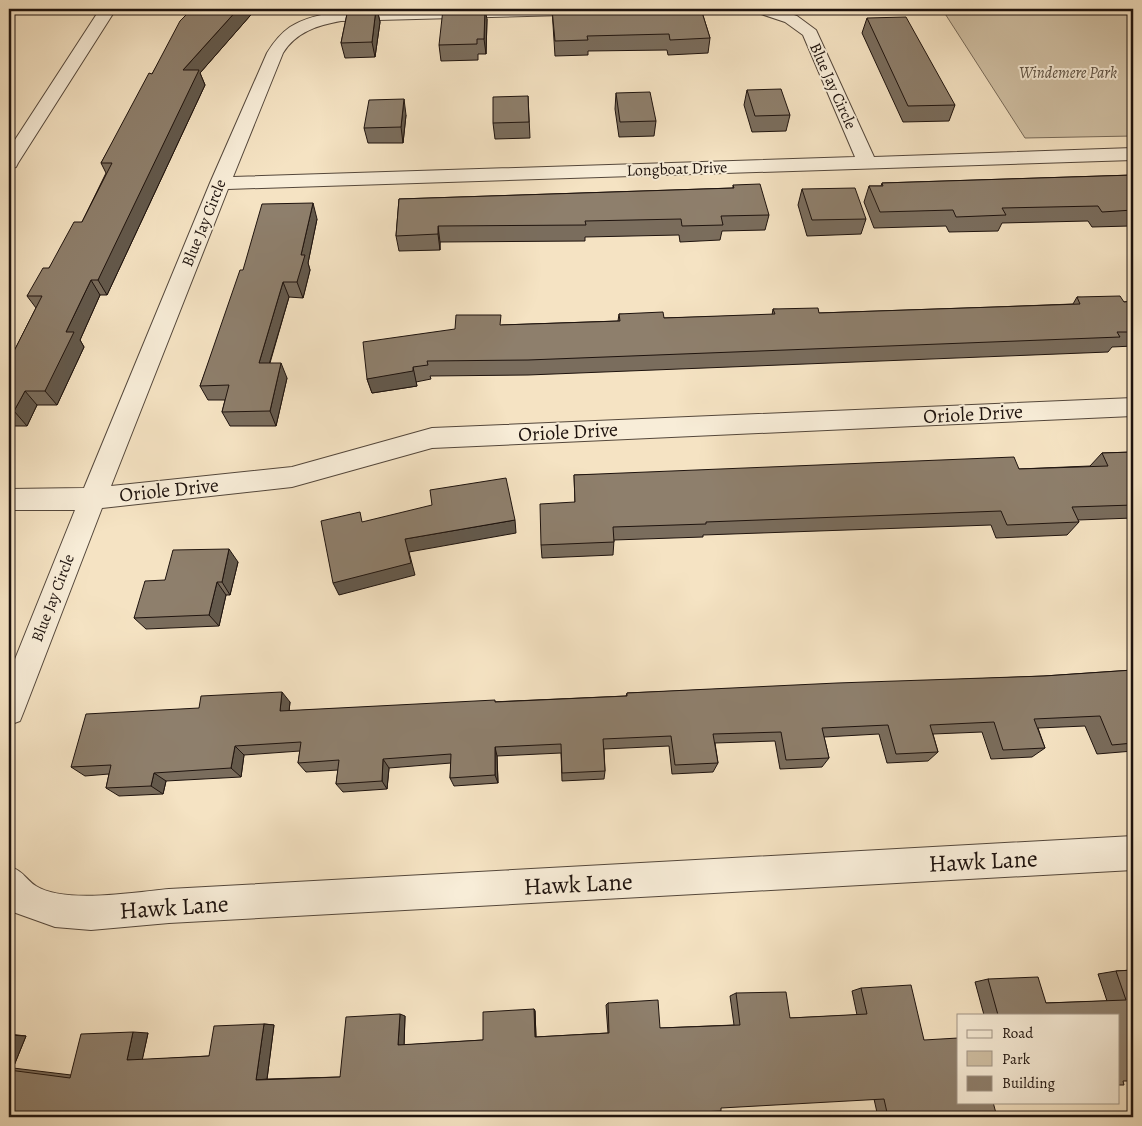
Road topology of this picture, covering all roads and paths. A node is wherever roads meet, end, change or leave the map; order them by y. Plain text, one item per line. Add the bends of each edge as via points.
1 (108, 9) edge
2 (604, 9) edge
3 (761, 9) edge
4 (1133, 154) edge
5 (9, 163) edge
6 (867, 163) junction
7 (220, 184) junction
8 (1133, 407) edge
9 (9, 499) edge
10 (92, 499) junction
11 (9, 711) edge
12 (1133, 853) edge
13 (17, 891) edge

1 - 5 street
2 - 7 street, Blue Jay Circle via 352,15 302,26 280,43
3 - 6 street, Blue Jay Circle via 791,19 810,33
4 - 6 street, Longboat Drive
6 - 7 street, Longboat Drive
7 - 10 street, Blue Jay Circle
8 - 10 street, Oriole Drive via 432,438 292,477
9 - 10 street, Oriole Drive
10 - 11 street, Blue Jay Circle
12 - 13 street, Hawk Lane via 91,913 55,910

